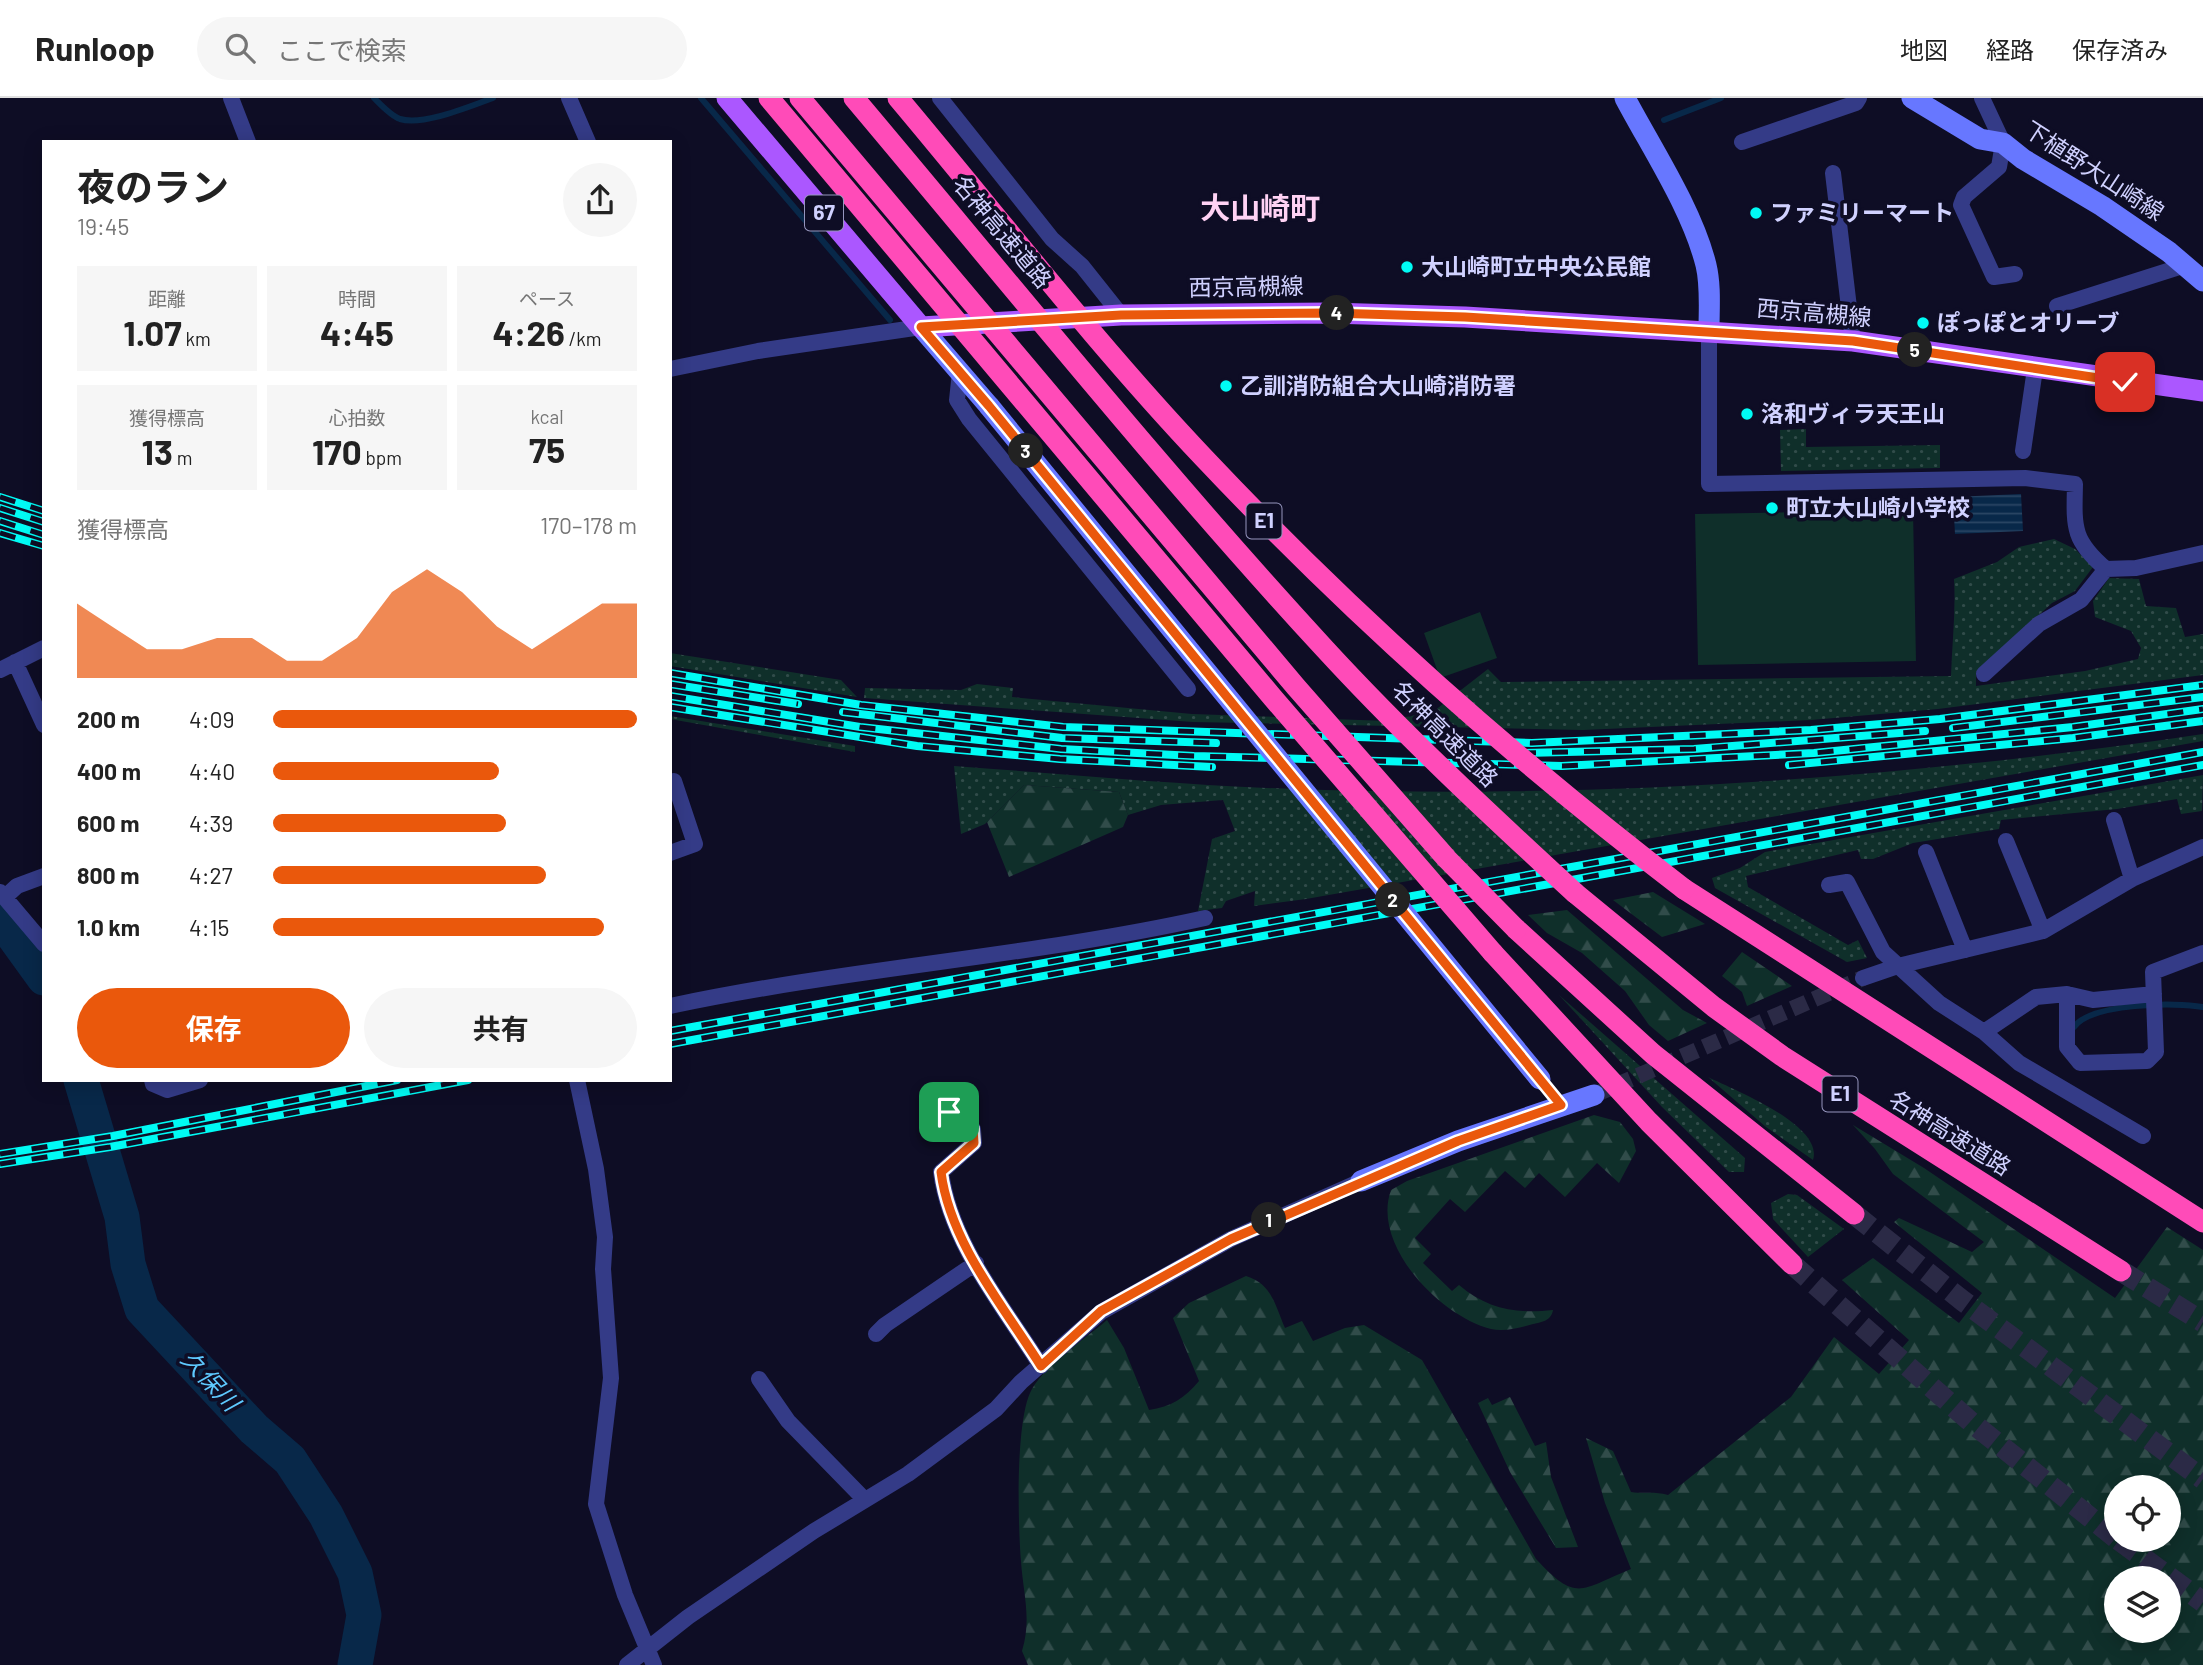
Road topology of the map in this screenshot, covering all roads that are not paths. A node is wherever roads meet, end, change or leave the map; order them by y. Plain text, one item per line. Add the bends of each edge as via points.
1 (231, 98) edge
2 (569, 98) edge
3 (727, 98) edge
4 (769, 98) edge
5 (800, 98) edge
6 (854, 98) edge
7 (898, 98) edge
8 (940, 98) edge
9 (1625, 98) edge
10 (1858, 98) edge
11 (1912, 98) edge
12 (1982, 98) edge
13 (247, 140) edge
14 (587, 140) edge
15 (1742, 142) dead end
16 (2003, 143) junction
17 (1833, 173) dead end
18 (2186, 265) junction
19 (2015, 274) dead end
20 (2203, 281) edge
21 (2057, 306) dead end
22 (1121, 315) junction
23 (921, 327) junction
24 (1709, 330) junction
25 (1853, 341) junction
26 (672, 369) edge
27 (2035, 369) junction
28 (960, 372) junction
29 (2203, 391) edge
30 (2023, 451) dead end
31 (2203, 553) edge
32 (2106, 569) junction
33 (42, 649) edge
34 (15, 662) junction
35 (0, 670) edge
36 (1984, 674) dead end
37 (1188, 689) dead end
38 (42, 721) edge
39 (672, 782) edge
40 (2114, 820) dead end
41 (2006, 841) dead end
42 (2203, 847) edge
43 (672, 852) edge
44 (1926, 852) dead end
45 (42, 877) edge
46 (2132, 879) junction
47 (1829, 885) dead end
48 (2, 894) edge
49 (1205, 918) dead end
50 (2043, 931) junction
51 (42, 942) edge
52 (1965, 950) junction
53 (2203, 953) edge
54 (1898, 966) junction
55 (1863, 978) tunnel mouth
56 (2067, 994) junction
57 (2154, 994) junction
58 (672, 1006) edge
59 (1984, 1032) junction
60 (152, 1082) edge
61 (193, 1082) edge
62 (577, 1082) edge
63 (1594, 1094) tunnel mouth
64 (1561, 1105) junction
65 (931, 1117) dead end
66 (2143, 1136) dead end
67 (1361, 1181) joint
68 (1854, 1214) tunnel mouth
69 (2203, 1222) edge
70 (976, 1264) junction
71 (1792, 1264) tunnel mouth
72 (2121, 1271) tunnel mouth
73 (876, 1335) dead end
74 (1041, 1366) junction
75 (760, 1379) dead end
76 (865, 1500) junction
77 (647, 1648) junction
78 (627, 1665) edge
79 (654, 1665) edge

1 - 13 street
2 - 14 street
3 - 23 main road, 67
4 - 71 highway, bridge via 1350,790 1493,953 1649,1122
5 - 68 highway, bridge via 1296,687 1447,859 1653,1054
6 - 72 highway, 名神高速道路 / E1, bridge via 1175,479 1325,649 1485,810 1575,893 1714,1007 1782,1056
7 - 69 highway, 名神高速道路 / E1, bridge via 1202,456 1353,609 1519,759 1684,889
8 - 22 street via 1052,239 1082,266
9 - 24 street via 1687,216 1705,263
10 - 15 street via 1856,103
11 - 16 street, 下植野大山崎線 via 1980,139
12 - 16 street
16 - 18 street, 下植野大山崎線
16 - 19 street via 1999,167 1964,197 1961,205 1994,277
17 - 25 street
18 - 20 street, 下植野大山崎線
18 - 21 street
22 - 23 main road, 西京高槻線
22 - 24 main road, 西京高槻線 via 1330,313
23 - 26 street
23 - 28 street
24 - 25 main road, 西京高槻線
24 - 32 street via 1709,484 2025,478 2075,484 2078,541
25 - 27 main road, 西京高槻線
27 - 29 main road, 西京高槻線
27 - 30 street
28 - 37 street via 957,400 969,419
28 - 64 street, bridge
31 - 32 street via 2136,568
32 - 36 street via 2081,600 2039,624
33 - 34 street
34 - 35 street
34 - 38 street
39 - 43 street via 695,844
40 - 46 street
41 - 50 street
42 - 46 street
44 - 52 street
45 - 48 street
46 - 50 street
47 - 54 street via 1847,882 1883,952
48 - 51 street
49 - 58 street via 1043,949 776,985
50 - 52 street
52 - 54 street
53 - 57 street via 2153,972
54 - 55 street
54 - 59 street via 1939,1003
56 - 57 street via 2093,1000
56 - 57 street via 2067,1047 2080,1063 2147,1060 2156,1052
56 - 59 street via 2036,998
59 - 66 street via 2019,1063
60 - 61 street via 167,1090
62 - 77 street via 605,1237 611,1378 596,1504
63 - 64 street
64 - 67 street
65 - 70 street via 949,1112 973,1129 974,1143 941,1172 952,1217
67 - 74 street via 1231,1239 1154,1280 1101,1311
70 - 73 street
70 - 74 street
74 - 76 street via 996,1409
75 - 76 street via 788,1421
76 - 77 street
77 - 78 street
77 - 79 street

